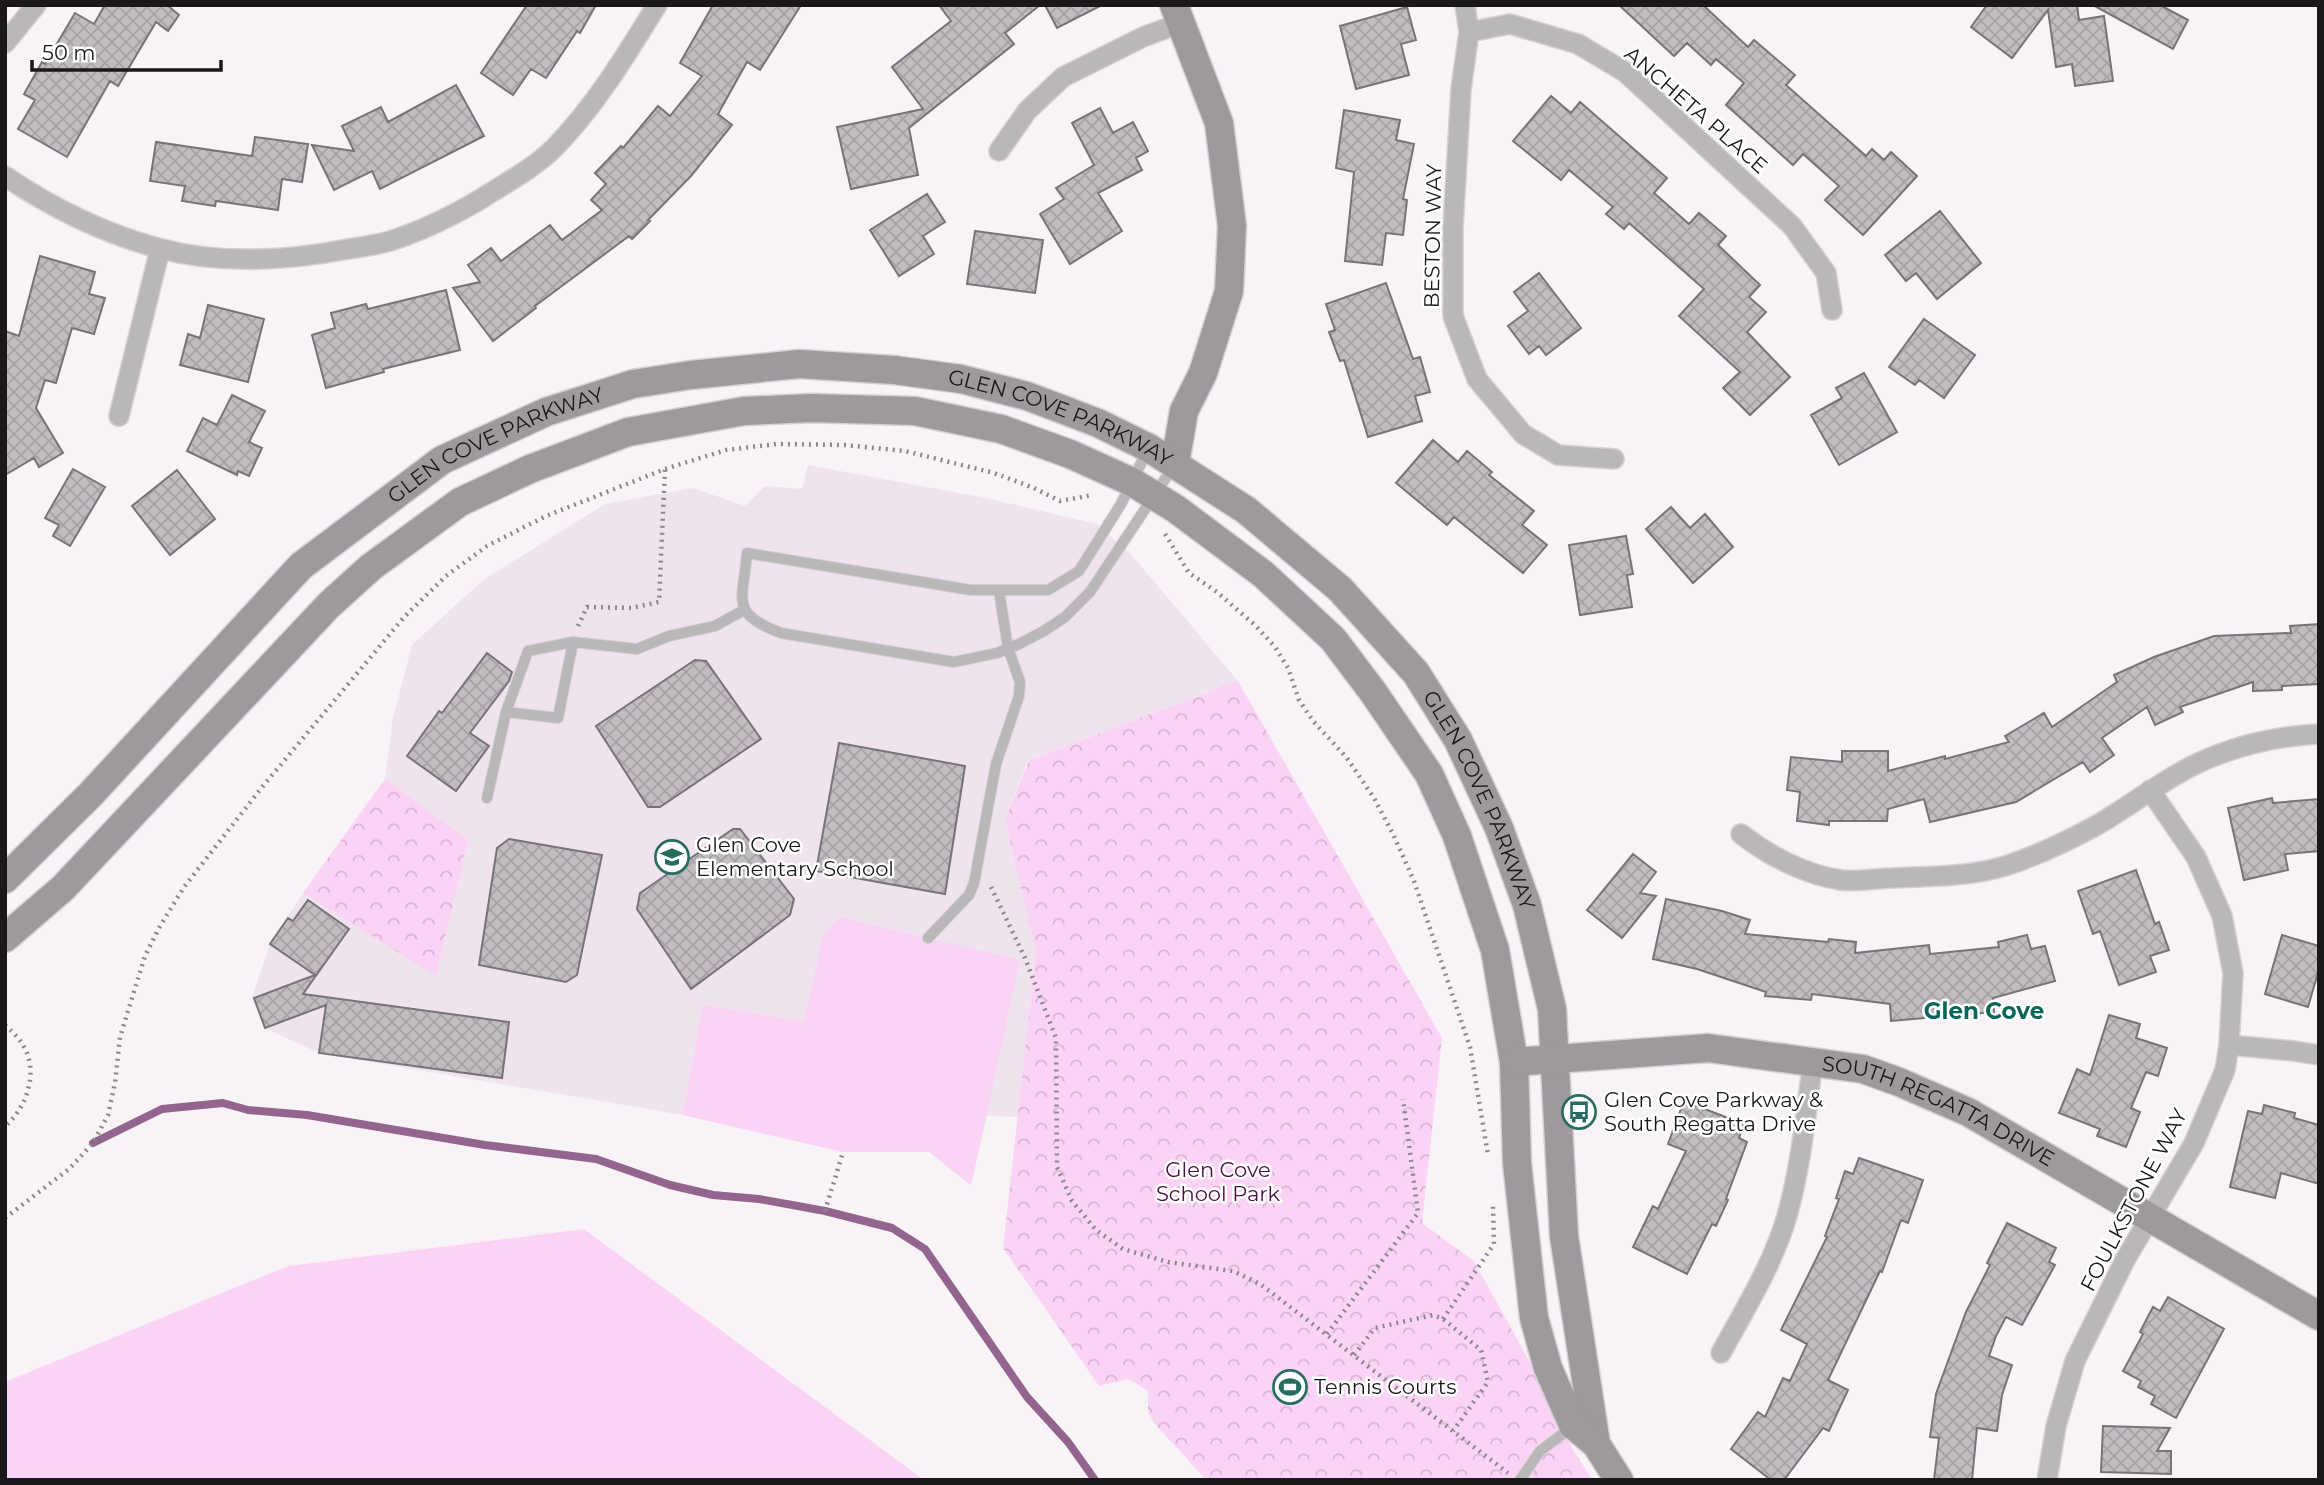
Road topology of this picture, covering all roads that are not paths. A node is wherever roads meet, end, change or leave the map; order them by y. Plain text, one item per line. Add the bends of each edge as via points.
1 (36, 5) edge
2 (657, 5) edge
3 (1465, 5) edge
4 (1178, 14) edge
5 (1469, 32) junction
6 (5, 43) edge
7 (999, 151) dead end
8 (5, 176) edge
9 (160, 249) junction
10 (1832, 310) dead end
11 (1184, 411) junction
12 (119, 416) dead end
13 (1149, 448) junction
14 (1614, 459) dead end
15 (1175, 463) junction
16 (1137, 499) junction
17 (999, 591) junction
18 (744, 610) junction
19 (573, 642) junction
20 (1008, 648) junction
21 (506, 712) junction
22 (2319, 734) edge
23 (2150, 790) junction
24 (487, 798) dead end
25 (1741, 834) dead end
26 (5, 879) edge
27 (5, 938) edge
28 (929, 938) dead end
29 (2229, 1045) junction
30 (2319, 1055) edge
31 (1555, 1060) junction
32 (1814, 1061) junction
33 (1514, 1062) junction
34 (2149, 1219) junction
35 (2319, 1316) edge
36 (1721, 1353) dead end
37 (1583, 1420) junction
38 (1518, 1480) edge
39 (1619, 1480) edge
40 (2048, 1480) edge

1 - 6 street
2 - 9 street via 606,88 553,149 449,218 388,242 306,257 233,259
3 - 5 street, BESTON WAY
4 - 7 street via 1063,77 1027,111
4 - 11 main road via 1219,123 1232,226 1229,292 1203,373
5 - 10 street, ANCHETA PLACE via 1510,24 1577,44 1625,72 1793,226 1826,273
5 - 14 street, BESTON WAY via 1453,227 1453,316 1477,379 1523,435 1558,455
8 - 9 street via 78,219
9 - 12 street
11 - 13 main road
11 - 15 main road
13 - 15 main road, GLEN COVE PARKWAY
13 - 16 lane
13 - 26 main road, GLEN COVE PARKWAY via 1039,401 961,379 799,364 633,384 546,412 442,460 301,566 91,794
15 - 16 lane
15 - 31 main road, GLEN COVE PARKWAY via 1245,510 1340,589 1416,673 1458,740 1499,828 1527,905 1552,1009
16 - 17 lane via 1079,571 1048,590
16 - 20 lane via 1090,592 1065,617
16 - 27 main road, GLEN COVE PARKWAY via 1070,454 1002,429 915,411 744,411 628,432 530,469 460,502 371,566 63,888
16 - 33 main road, GLEN COVE PARKWAY via 1263,574 1333,639 1429,774 1457,836 1495,950
17 - 18 lane via 747,553
17 - 20 lane
18 - 19 lane via 715,626 637,649
18 - 20 lane via 760,625 781,633 954,662
19 - 21 lane via 528,652
19 - 21 lane via 558,718
20 - 28 lane via 1020,682 1019,696 996,764 974,883 970,895
21 - 24 lane
22 - 23 street via 2245,745 2196,764
23 - 25 street via 2049,849 2005,866 1962,875 1842,880 1808,871
23 - 29 street, FOULKSTONE WAY via 2196,857 2222,916 2233,973
29 - 30 street
29 - 34 street, FOULKSTONE WAY via 2225,1070 2194,1143
31 - 32 main road, SOUTH REGATTA DRIVE via 1708,1048
31 - 33 main road, SOUTH REGATTA DRIVE
31 - 37 main road, GLEN COVE PARKWAY via 1564,1236
32 - 34 main road, SOUTH REGATTA DRIVE via 1863,1069 1968,1112
32 - 36 street via 1786,1218 1761,1279
33 - 37 main road, GLEN COVE PARKWAY via 1517,1163 1534,1318 1548,1368
34 - 35 main road, SOUTH REGATTA DRIVE
34 - 40 street, FOULKSTONE WAY via 2075,1361 2056,1426
37 - 38 lane via 1540,1451
37 - 39 main road, GLEN COVE PARKWAY

